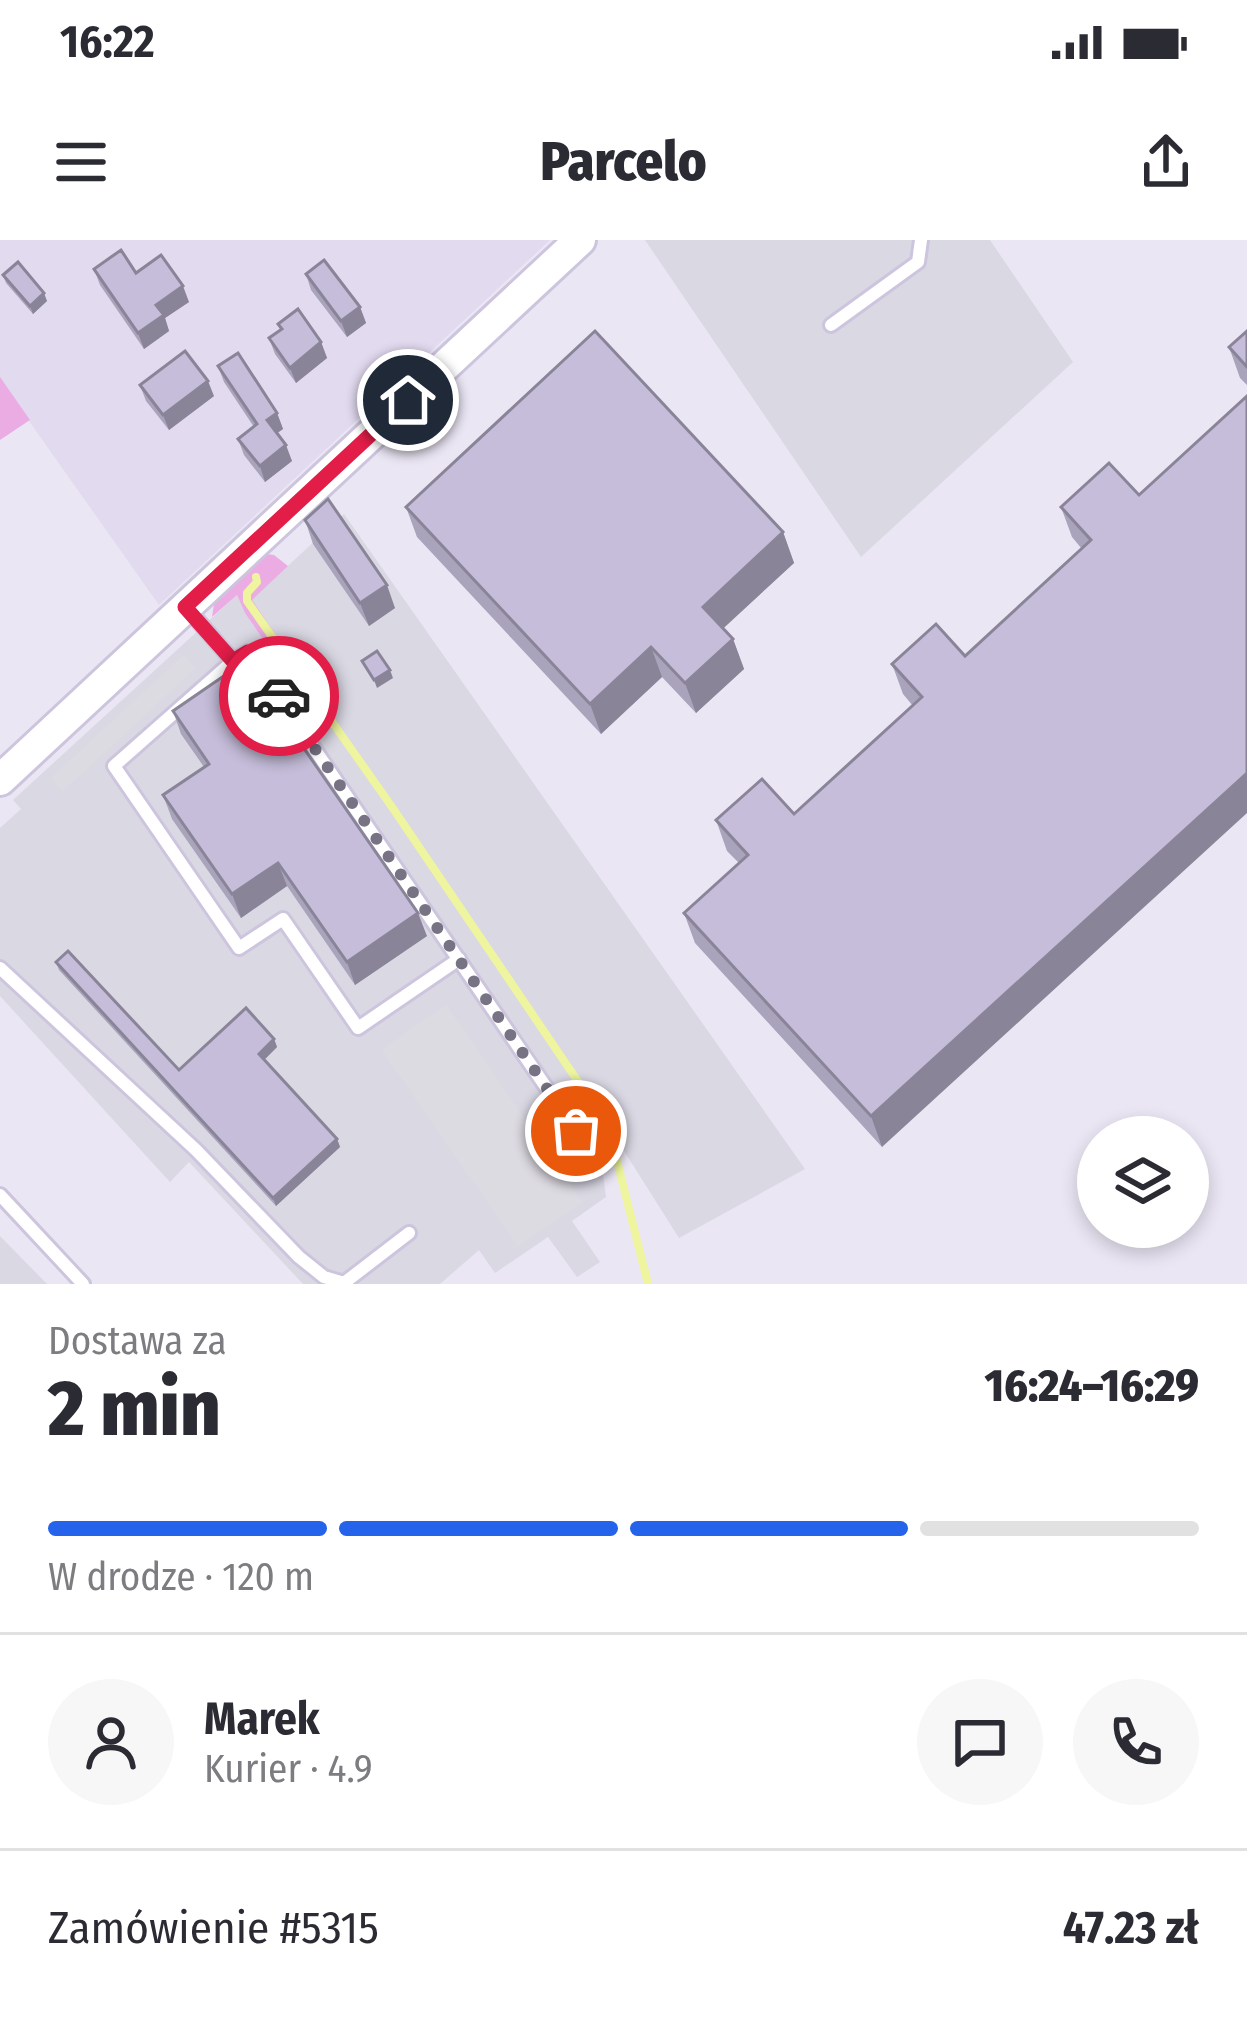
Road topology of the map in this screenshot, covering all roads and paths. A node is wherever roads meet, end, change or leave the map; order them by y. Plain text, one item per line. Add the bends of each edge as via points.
1 (580, 240) edge
2 (921, 240) edge
3 (831, 325) dead end
4 (185, 607) junction
5 (233, 661) junction
6 (0, 780) edge
7 (459, 959) junction
8 (0, 968) edge
9 (576, 1131) dead end
10 (0, 1195) edge
11 (409, 1233) dead end
12 (82, 1284) edge

1 - 4 street
2 - 3 lane via 918,262
4 - 5 lane
4 - 6 street
5 - 7 lane via 248,652
5 - 7 lane via 114,766 239,948 283,920 358,1028
7 - 9 lane
8 - 11 lane via 324,1277 344,1282
10 - 12 lane

